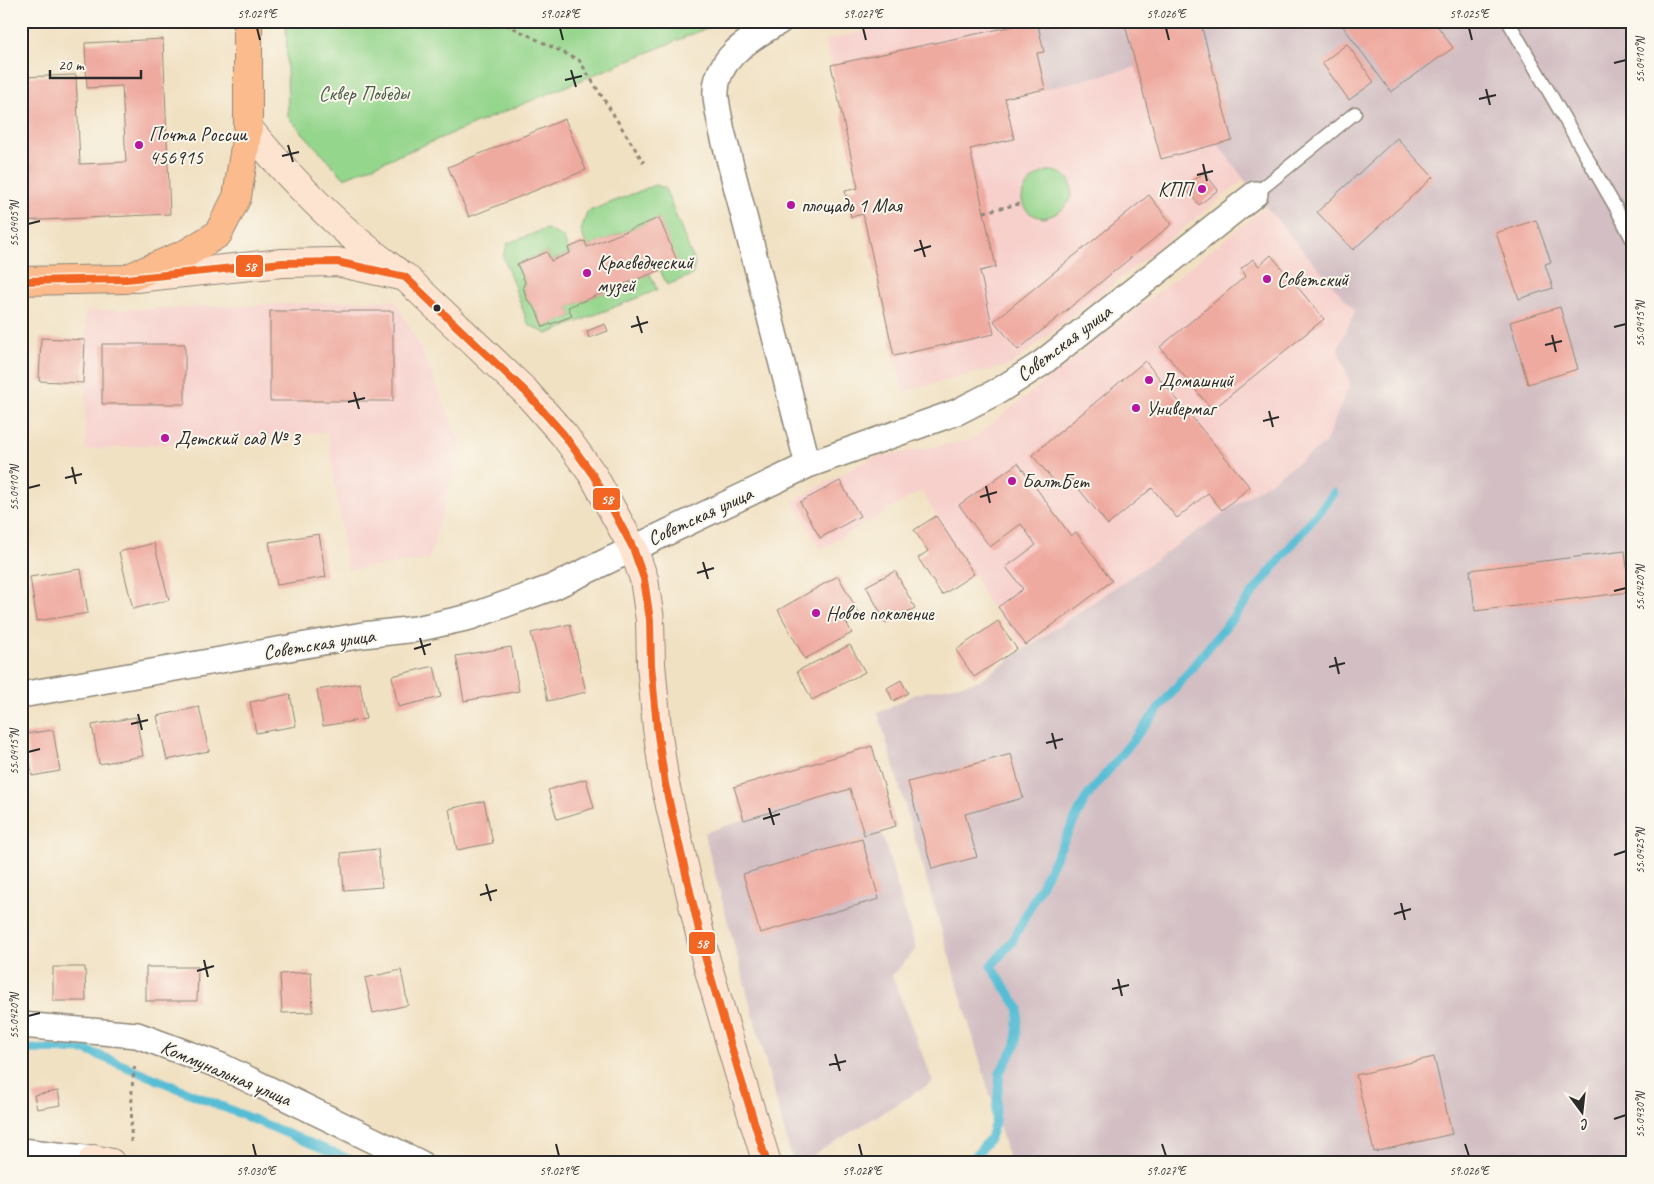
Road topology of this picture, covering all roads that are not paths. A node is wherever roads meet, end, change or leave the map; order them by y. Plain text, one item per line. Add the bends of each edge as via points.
1 (248, 21) edge
2 (780, 21) edge
3 (1508, 21) edge
4 (1355, 113) dead end
5 (248, 128) junction
6 (1255, 194) joint
7 (1633, 241) edge
8 (405, 277) junction
9 (126, 279) junction
10 (21, 281) edge
11 (808, 465) junction
12 (633, 548) junction
13 (21, 695) edge
14 (21, 1025) edge
15 (21, 1151) edge
16 (102, 1161) edge
17 (763, 1161) edge
18 (420, 1163) edge

1 - 5 main road
2 - 11 street via 737,50 722,65 716,82 716,96 722,131
3 - 7 lane
4 - 6 lane
5 - 8 street via 326,214 364,248
5 - 9 main road via 237,197 218,234 187,253
6 - 11 street, Советская улица via 1042,363 1000,390 958,412
8 - 9 street via 337,262 282,263
8 - 12 street via 526,392 564,435 593,475
9 - 10 main road
11 - 12 street, Советская улица
12 - 13 street, Советская улица via 553,587 470,617 416,629
12 - 17 street via 644,579 650,620 651,664 666,784 706,960
14 - 18 street, Коммунальная улица via 137,1035 221,1066
15 - 16 street

